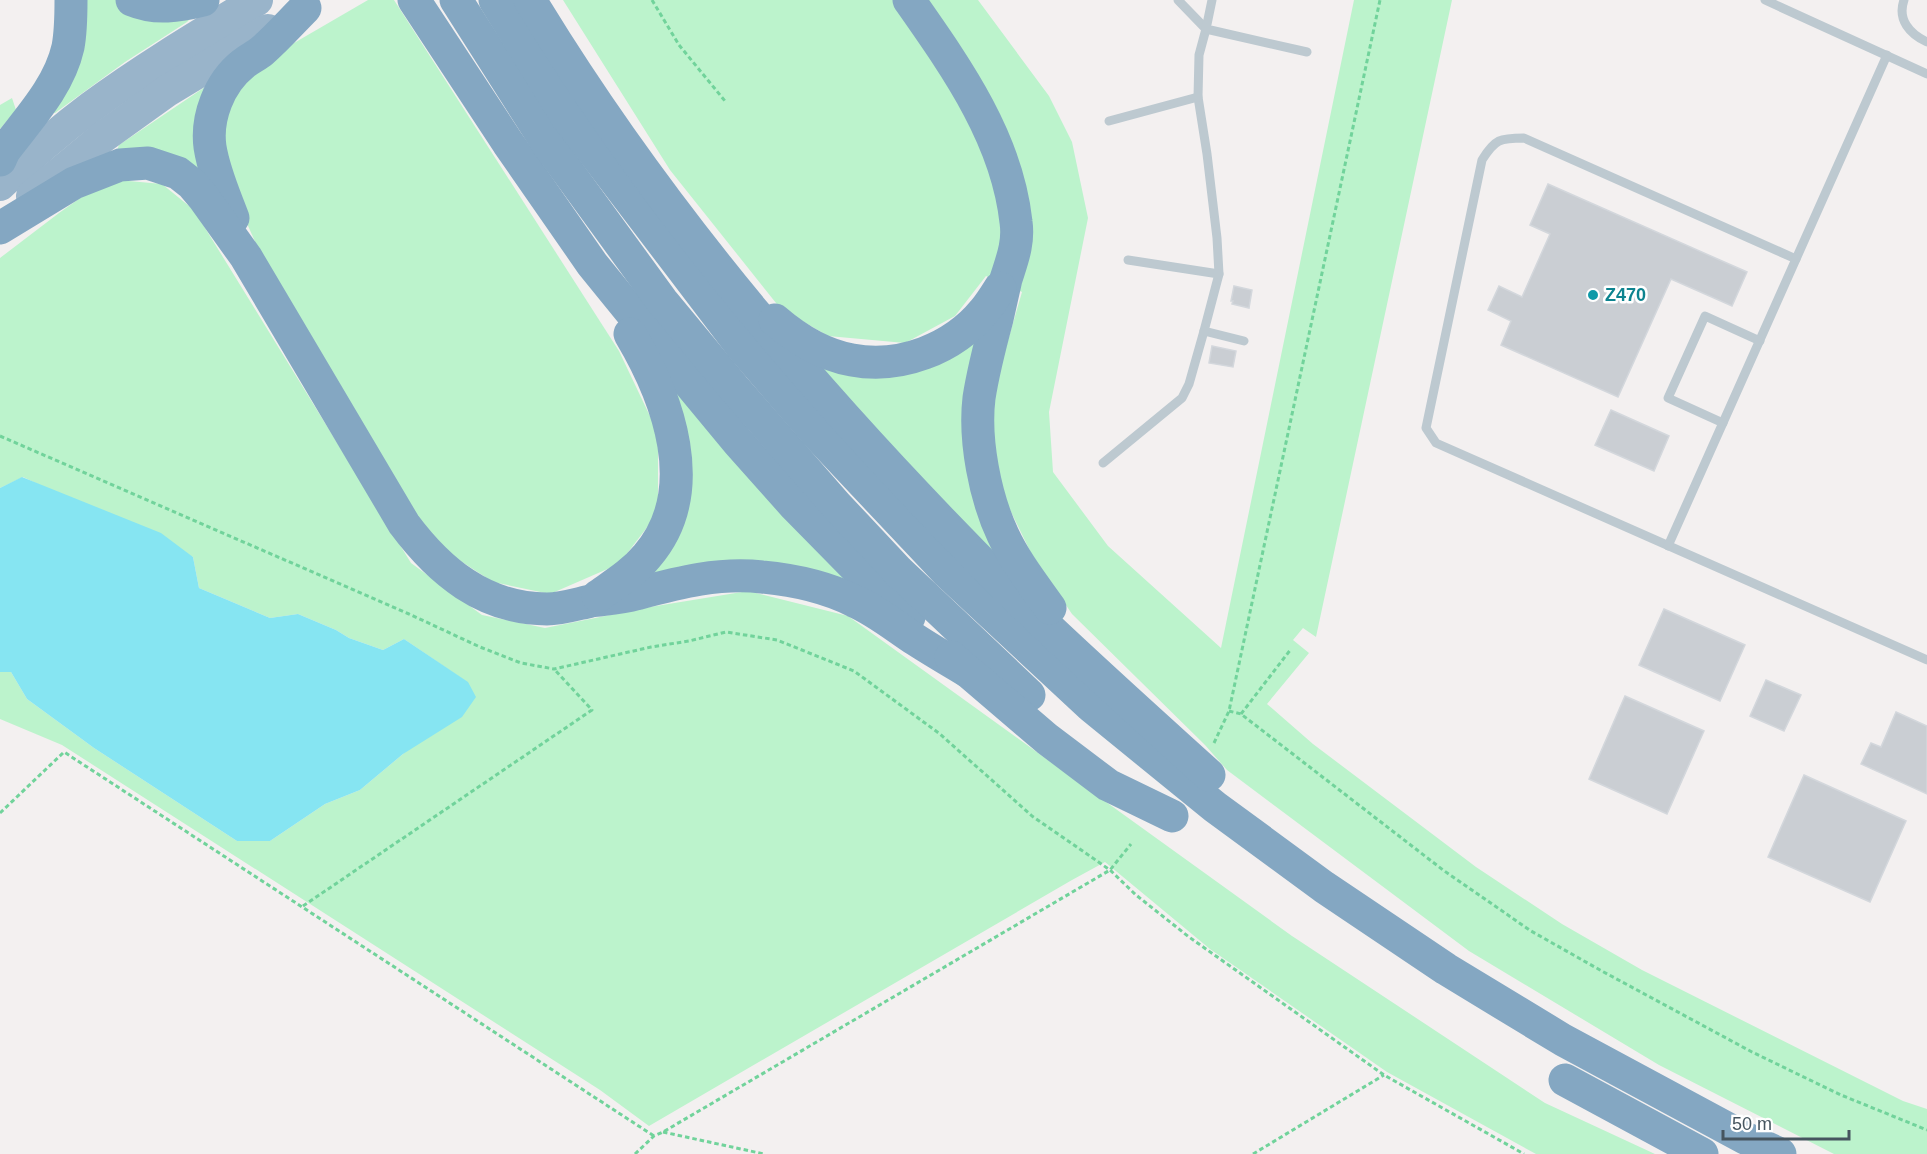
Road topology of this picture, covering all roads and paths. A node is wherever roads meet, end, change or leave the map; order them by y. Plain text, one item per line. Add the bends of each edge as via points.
1 (70, 0) edge
2 (132, 0) edge
3 (203, 0) edge
4 (257, 0) edge
5 (414, 0) edge
6 (456, 0) edge
7 (495, 0) edge
8 (530, 0) edge
9 (652, 0) edge
10 (909, 0) edge
11 (1178, 0) edge
12 (1212, 0) edge
13 (1380, 0) edge
14 (1765, 0) edge
15 (1904, 0) edge
16 (311, 4) edge
17 (1206, 29) junction
18 (1927, 42) edge
19 (1307, 52) dead end
20 (1887, 55) junction
21 (1927, 74) edge
22 (1198, 97) junction
23 (725, 101) dead end
24 (1109, 121) dead end
25 (0, 160) edge
26 (0, 185) edge
27 (0, 226) edge
28 (246, 257) junction
29 (1796, 259) junction
30 (1128, 260) dead end
31 (592, 264) junction
32 (1219, 274) junction
33 (1006, 280) junction
34 (731, 284) junction
35 (1204, 331) junction
36 (1244, 341) dead end
37 (1760, 341) junction
38 (1723, 423) junction
39 (0, 436) edge
40 (1103, 464) dead end
41 (1668, 546) junction
42 (590, 602) junction
43 (1292, 649) dead end
44 (1927, 660) edge
45 (1092, 668) junction
46 (554, 669) junction
47 (967, 671) junction
48 (1229, 711) junction
49 (1241, 714) junction
50 (1214, 743) dead end
51 (0, 813) edge
52 (1131, 844) dead end
53 (1110, 870) junction
54 (1324, 886) junction
55 (302, 907) junction
56 (1384, 1075) junction
57 (1565, 1080) dead end
58 (1927, 1130) edge
59 (663, 1132) junction
60 (654, 1136) junction
61 (635, 1154) edge
62 (764, 1154) edge
63 (1252, 1154) edge
64 (1524, 1154) edge
65 (1702, 1154) edge
66 (1780, 1154) edge

1 - 25 highway via 71,30 62,65 43,100
2 - 3 highway via 158,7
4 - 26 highway via 90,108
5 - 31 highway
6 - 47 highway via 547,142 662,301 837,506 999,669 1172,816 1108,785
7 - 54 highway via 567,117 742,347 816,434 947,572 1091,706 1215,807
8 - 34 highway via 597,104
9 - 23 path via 679,45
10 - 33 highway via 951,60 1001,157 1017,223 1016,250
11 - 17 lane
12 - 17 lane
13 - 48 path
14 - 20 lane
15 - 18 lane via 1904,23 1909,32
16 - 27 highway via 167,91 103,137
16 - 28 highway via 242,65 213,108 208,134 210,149
17 - 19 lane
17 - 22 lane via 1199,55
20 - 21 lane
20 - 29 lane
22 - 24 lane
22 - 32 lane
27 - 28 highway via 74,183 120,165 148,163 178,173 192,184
28 - 42 highway via 387,497 439,565 495,601 548,609
29 - 37 lane
29 - 41 lane via 1524,138 1504,138 1492,144 1482,160 1426,428 1436,443
30 - 32 lane
31 - 42 highway via 654,382 673,438 676,475 667,524 649,555
31 - 47 highway via 795,506
32 - 35 lane
33 - 34 highway via 984,312 953,339 924,354 871,362 818,348 787,330
33 - 45 highway via 979,401 979,451 987,492 1003,535 1025,573
34 - 45 highway via 919,499
35 - 36 lane
35 - 40 lane via 1182,398
37 - 38 lane
37 - 38 lane via 1705,316 1668,398
38 - 41 lane
39 - 46 path via 480,647 521,663
41 - 44 lane
42 - 47 highway via 708,577 789,580 855,601
43 - 49 path
45 - 54 highway via 1292,846
46 - 53 path via 726,632 787,643 854,671 940,734 1032,816
46 - 55 path via 592,710
48 - 49 path
48 - 50 path
49 - 58 path via 1443,870 1531,931 1752,1052 1841,1095
51 - 55 path via 64,752
52 - 53 path
53 - 56 path via 1189,938
53 - 59 path
54 - 66 highway via 1446,969 1563,1040
55 - 60 path
56 - 63 path
56 - 64 path
57 - 65 highway
59 - 60 path
59 - 62 path
60 - 61 path

